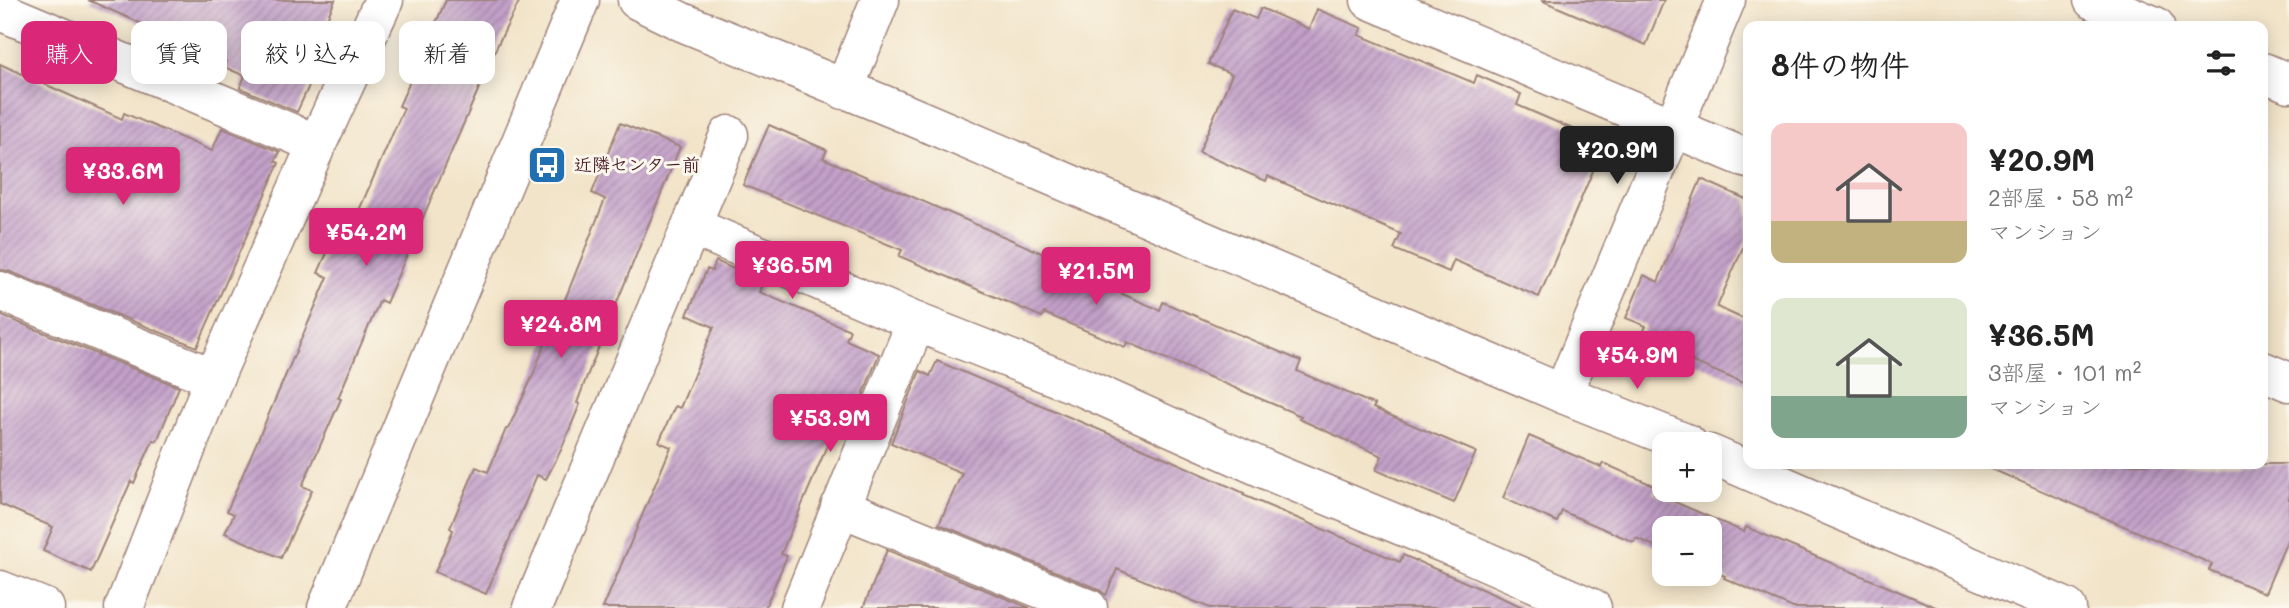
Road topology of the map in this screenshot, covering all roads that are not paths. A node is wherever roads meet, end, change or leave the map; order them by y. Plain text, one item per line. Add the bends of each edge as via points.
1 (384, 0) edge
2 (580, 0) edge
3 (637, 0) edge
4 (880, 0) edge
5 (1370, 0) edge
6 (1726, 0) edge
7 (2093, 0) edge
8 (0, 11) edge
9 (2143, 21) edge
10 (2268, 74) edge
11 (2289, 83) edge
12 (844, 90) junction
13 (1673, 127) junction
14 (729, 135) dead end
15 (317, 144) junction
16 (1743, 157) edge
17 (691, 226) junction
18 (0, 291) edge
19 (916, 322) junction
20 (2268, 374) edge
21 (214, 378) junction
22 (2289, 382) edge
23 (1563, 394) junction
24 (1658, 432) edge
25 (1722, 459) edge
26 (1743, 469) edge
27 (1744, 469) edge
28 (840, 507) junction
29 (0, 590) edge
30 (2049, 605) edge
31 (46, 608) edge
32 (124, 608) edge
33 (327, 608) edge
34 (532, 608) edge
35 (800, 608) edge
36 (1088, 608) edge
37 (1592, 608) edge

1 - 15 street
2 - 33 street
3 - 12 street
4 - 12 street
5 - 13 street
6 - 13 street
7 - 9 street
8 - 15 street
10 - 11 street
12 - 23 street
13 - 16 street
13 - 23 street
14 - 17 street
15 - 21 street
17 - 19 street
17 - 34 street
18 - 21 street
19 - 28 street
19 - 37 street via 1084,388
20 - 22 street
21 - 32 street
23 - 24 street
25 - 26 street
27 - 30 street
28 - 35 street
28 - 36 street
29 - 31 street

